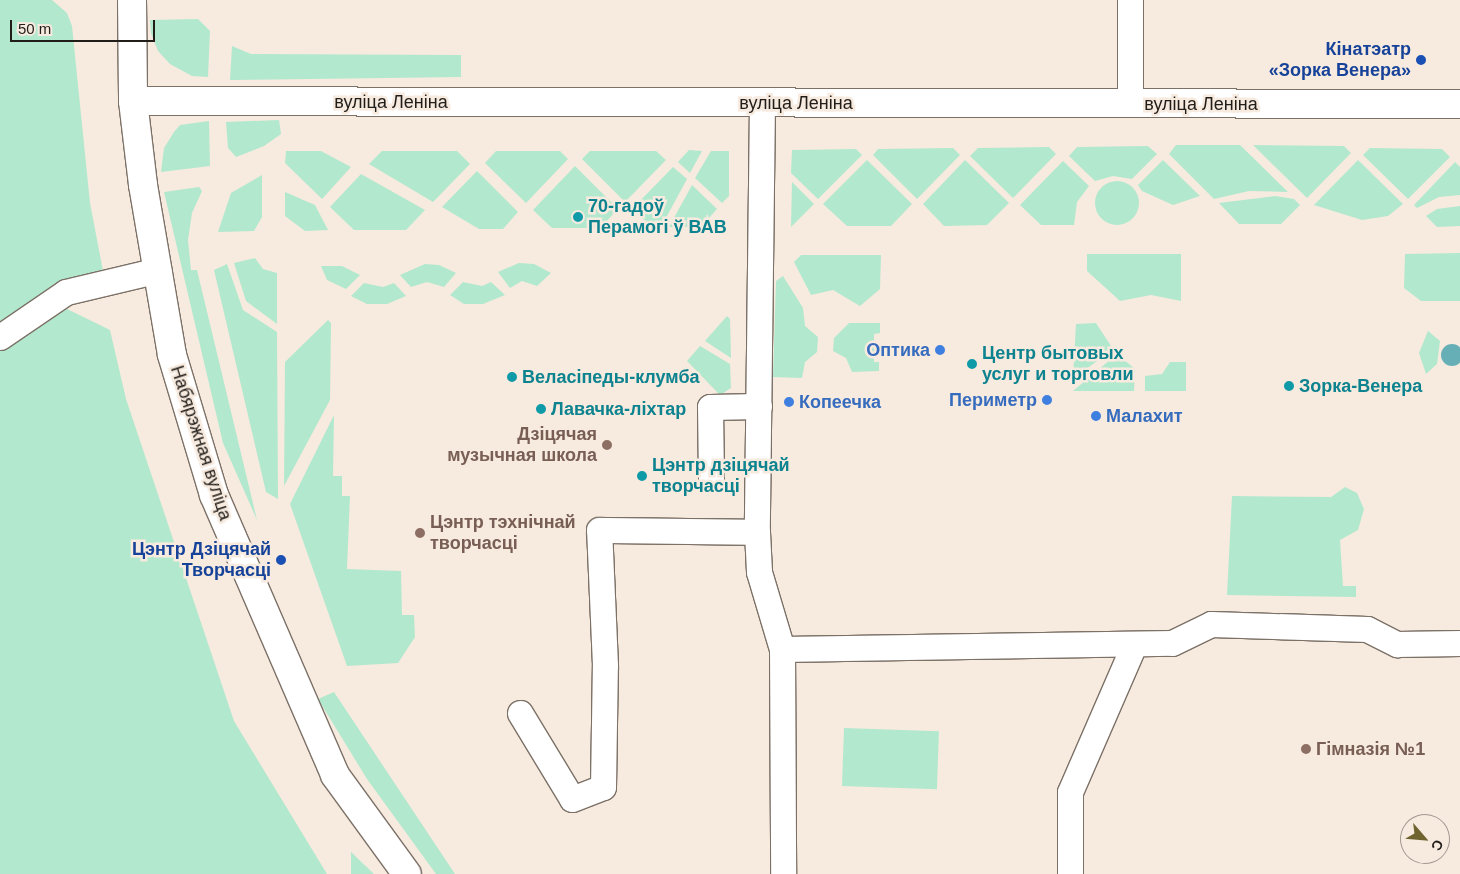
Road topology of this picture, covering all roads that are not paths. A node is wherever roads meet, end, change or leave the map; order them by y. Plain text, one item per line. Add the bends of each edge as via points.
1 (132, 0) edge
2 (1130, 0) edge
3 (133, 102) junction
4 (762, 103) junction
5 (1130, 104) junction
6 (1460, 104) edge
7 (158, 270) junction
8 (0, 337) edge
9 (758, 406) junction
10 (711, 478) dead end
11 (757, 532) junction
12 (1460, 643) edge
13 (1134, 645) junction
14 (782, 648) junction
15 (520, 713) dead end
16 (407, 874) edge
17 (783, 874) edge
18 (1070, 874) edge

1 - 3 main road, Набярэжная вуліца
2 - 5 street
3 - 4 main road, вуліца Леніна
3 - 7 main road, Набярэжная вуліца
4 - 5 main road, вуліца Леніна
4 - 9 street
5 - 6 main road, вуліца Леніна
7 - 8 street via 66,292
7 - 16 main road, Набярэжная вуліца via 172,356 214,495 336,776
9 - 10 street via 710,408
9 - 11 street
11 - 14 street via 759,572
11 - 15 street via 599,530 605,665 603,787 572,799
12 - 13 street via 1397,644 1367,628 1211,624 1172,644
13 - 14 street
13 - 18 street via 1070,792
14 - 17 street

